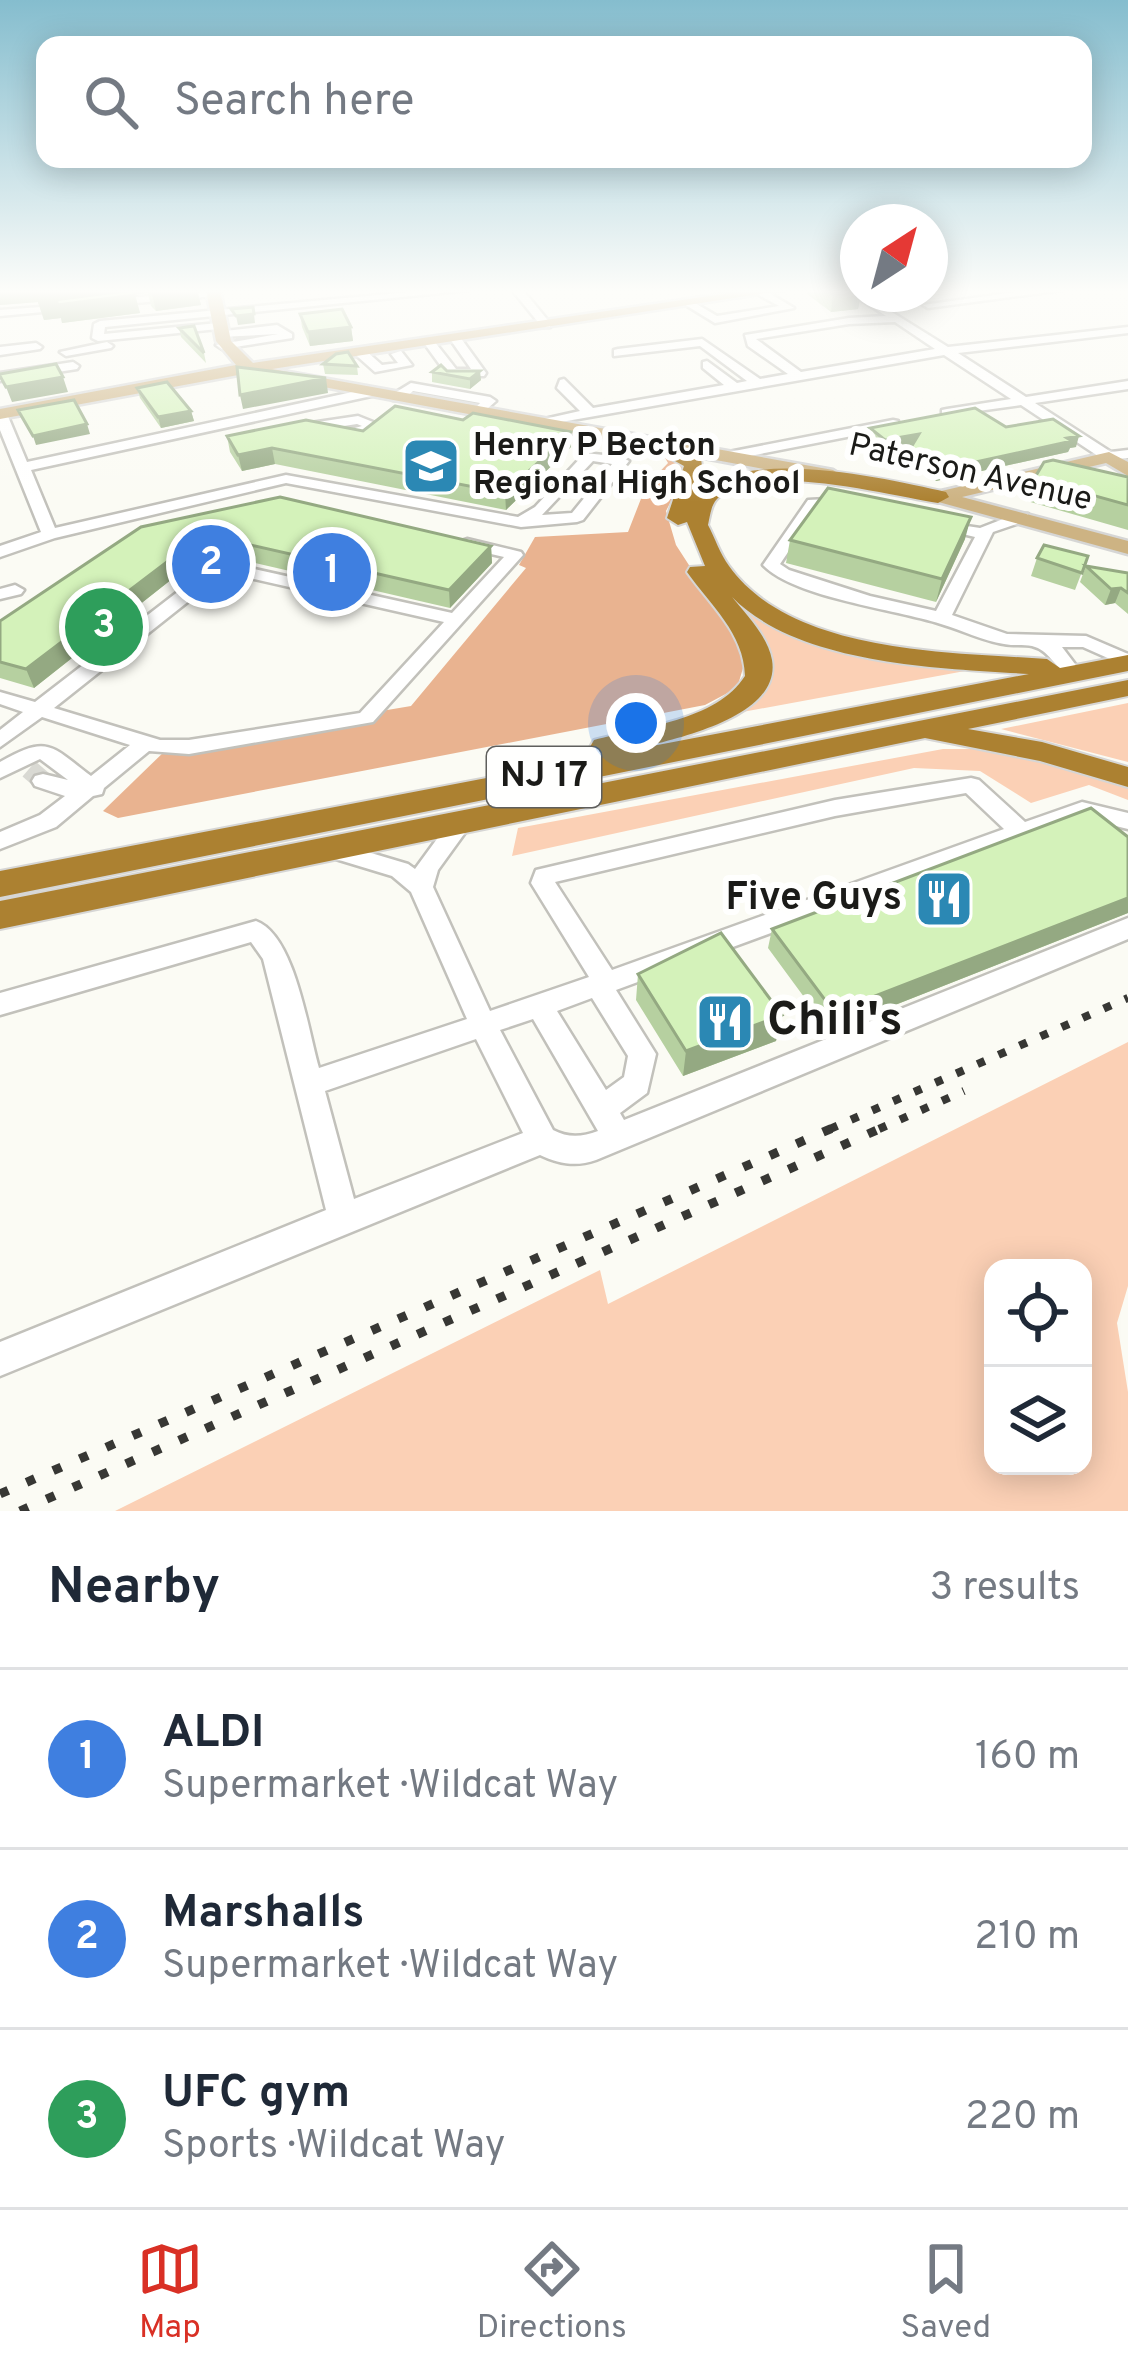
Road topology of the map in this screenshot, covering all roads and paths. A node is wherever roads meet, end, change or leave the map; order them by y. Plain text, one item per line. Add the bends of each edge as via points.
1 (63, 361) edge
2 (245, 361) edge
3 (305, 361) edge
4 (314, 361) edge
5 (368, 361) edge
6 (398, 361) edge
7 (427, 361) edge
8 (437, 361) edge
9 (471, 361) edge
10 (727, 361) edge
11 (753, 361) edge
12 (776, 361) edge
13 (892, 361) edge
14 (962, 361) edge
15 (707, 365) dead end
16 (251, 368) junction
17 (0, 377) edge
18 (801, 378) junction
19 (779, 381) junction
20 (307, 382) junction
21 (564, 383) dead end
22 (374, 385) junction
23 (760, 385) junction
24 (1128, 385) edge
25 (736, 389) junction
26 (1018, 400) junction
27 (591, 413) junction
28 (0, 414) edge
29 (923, 418) edge
30 (236, 422) junction
31 (538, 422) junction
32 (901, 422) edge
33 (319, 426) edge
34 (290, 430) edge
35 (262, 434) edge
36 (657, 443) junction
37 (1118, 455) edge
38 (729, 456) junction
39 (0, 464) edge
40 (20, 464) junction
41 (1128, 470) edge
42 (1049, 471) junction
43 (1010, 480) junction
44 (1089, 483) edge
45 (938, 497) junction
46 (854, 505) edge
47 (974, 506) junction
48 (1014, 515) junction
49 (919, 520) edge
50 (521, 522) junction
51 (47, 530) junction
52 (986, 531) junction
53 (0, 537) edge
54 (447, 539) edge
55 (1128, 548) edge
56 (0, 551) edge
57 (942, 618) junction
58 (456, 620) junction
59 (1032, 639) junction
60 (1128, 662) edge
61 (1078, 669) junction
62 (1128, 688) edge
63 (0, 698) edge
64 (40, 710) junction
65 (912, 730) junction
66 (0, 740) edge
67 (146, 743) junction
68 (23, 770) edge
69 (1128, 776) edge
70 (89, 786) junction
71 (422, 801) junction
72 (1082, 810) junction
73 (1128, 821) edge
74 (461, 824) junction
75 (1021, 832) junction
76 (0, 841) edge
77 (1128, 848) edge
78 (334, 850) junction
79 (0, 884) edge
80 (421, 887) junction
81 (0, 915) edge
82 (1128, 928) edge
83 (602, 984) junction
84 (0, 1004) edge
85 (539, 1006) junction
86 (483, 1024) junction
87 (311, 1083) junction
88 (604, 1108) junction
89 (618, 1137) junction
90 (542, 1140) junction
91 (344, 1218) junction
92 (0, 1359) edge

1 - 17 street
2 - 16 main road, Paterson Avenue
3 - 16 main road
4 - 20 main road via 300,374
5 - 6 street via 374,369
7 - 22 street via 429,369
8 - 9 street via 452,373 480,373
10 - 23 street
11 - 19 street
12 - 18 street
13 - 18 street
14 - 26 street
15 - 25 street
16 - 20 main road, Paterson Avenue
16 - 28 main road
18 - 19 street
19 - 23 street
20 - 22 main road, Paterson Avenue
21 - 27 street
22 - 30 street
22 - 31 main road, Paterson Avenue via 398,397
23 - 25 street
24 - 26 street
25 - 27 street
26 - 29 street
26 - 37 street
27 - 31 street
28 - 40 street
30 - 35 street
30 - 40 street
31 - 36 main road, Paterson Avenue
32 - 38 street
33 - 34 street
36 - 38 main road, Paterson Avenue
36 - 71 highway via 694,463 678,534 758,657 752,692 722,713
37 - 41 main road
37 - 42 main road
38 - 45 main road, Paterson Avenue
39 - 40 street
40 - 51 street
42 - 43 main road
42 - 44 street
43 - 45 main road
43 - 48 main road
45 - 47 main road, Paterson Avenue
45 - 61 highway via 755,477 712,491 697,525 725,578 805,631 894,655
46 - 57 street via 813,503 771,566
47 - 48 main road, Paterson Avenue
47 - 52 street
48 - 52 street
48 - 55 main road, Paterson Avenue
49 - 52 street
50 - 50 street via 590,456 622,461 578,517
50 - 51 street via 286,479
51 - 53 street
51 - 56 street
52 - 57 street
54 - 58 street via 515,555
57 - 59 street via 1005,639
58 - 64 street via 241,571 203,581
58 - 67 street via 366,718 189,747
59 - 60 street via 1086,642
59 - 61 street
60 - 61 highway, NJ 17
61 - 71 highway, NJ 17
62 - 65 highway, NJ 17
63 - 64 street
64 - 66 street
64 - 67 street
65 - 69 highway
65 - 74 highway, NJ 17
67 - 70 street
68 - 70 street via 65,789
68 - 70 street via 45,752
70 - 76 street via 48,821
71 - 79 highway, NJ 17
72 - 73 street
72 - 75 street
72 - 77 street
74 - 78 highway, NJ 17
74 - 80 street
75 - 83 street
75 - 83 street via 970,785 544,876
78 - 80 street via 400,870
78 - 81 highway, NJ 17
80 - 86 street
82 - 89 street
83 - 85 street
83 - 88 street via 642,1054 637,1084
84 - 87 street via 256,931 275,955
85 - 86 street
85 - 88 street
86 - 87 street
86 - 90 street
87 - 91 street
88 - 89 street
89 - 90 street via 585,1150
90 - 91 street
91 - 92 street

